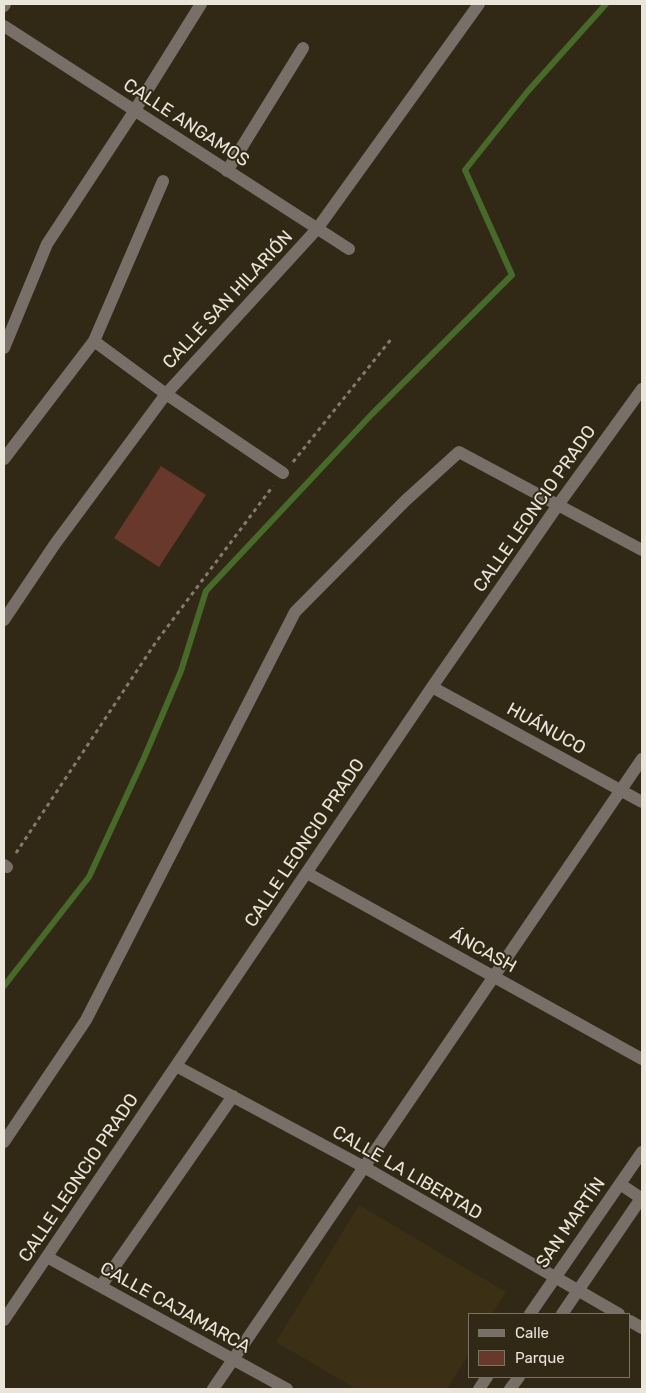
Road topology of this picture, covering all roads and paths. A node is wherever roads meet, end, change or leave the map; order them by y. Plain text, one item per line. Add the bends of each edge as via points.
1 (201, 4) edge
2 (479, 4) edge
3 (4, 26) edge
4 (303, 48) dead end
5 (135, 110) junction
6 (228, 170) junction
7 (163, 181) dead end
8 (317, 229) junction
9 (348, 249) dead end
10 (392, 338) dead end
11 (94, 342) junction
12 (4, 348) edge
13 (642, 389) edge
14 (166, 394) junction
15 (4, 458) edge
16 (283, 473) junction
17 (558, 505) junction
18 (642, 550) edge
19 (4, 620) edge
20 (432, 687) junction
21 (642, 758) edge
22 (621, 790) junction
23 (642, 802) edge
24 (5, 866) edge
25 (307, 873) junction
26 (494, 977) junction
27 (642, 1059) edge
28 (176, 1066) junction
29 (233, 1096) junction
30 (4, 1142) edge
31 (642, 1152) edge
32 (364, 1167) junction
33 (620, 1184) junction
34 (642, 1197) edge
35 (47, 1257) junction
36 (554, 1278) junction
37 (101, 1286) junction
38 (578, 1291) junction
39 (531, 1313) edge
40 (563, 1313) edge
41 (617, 1313) edge
42 (4, 1320) edge
43 (631, 1322) edge
44 (642, 1328) edge
45 (233, 1359) junction
46 (486, 1378) edge
47 (518, 1378) edge
48 (213, 1389) edge
49 (287, 1389) edge
50 (479, 1389) edge
51 (510, 1389) edge

1 - 5 street
2 - 8 street, CALLE SAN HILARIÓN
3 - 5 street, CALLE ANGAMOS
4 - 6 street
5 - 6 street, CALLE ANGAMOS
5 - 12 street via 47,244
6 - 8 street, CALLE ANGAMOS
7 - 11 street
8 - 9 street, CALLE ANGAMOS
8 - 14 street, CALLE SAN HILARIÓN
10 - 16 path
11 - 14 street
11 - 15 street
13 - 17 street, CALLE LEONCIO PRADO
14 - 16 street
14 - 19 street, CALLE SAN HILARIÓN via 55,544
16 - 24 path via 156,642
17 - 18 street
17 - 20 street, CALLE LEONCIO PRADO
17 - 30 street via 459,452 295,612 86,1020
20 - 22 street, HUÁNUCO
20 - 25 street, CALLE LEONCIO PRADO
21 - 22 street
22 - 23 street, HUÁNUCO
22 - 26 street
25 - 26 street, ÁNCASH
25 - 28 street, CALLE LEONCIO PRADO
26 - 27 street, ÁNCASH
26 - 32 street
28 - 29 street, CALLE LA LIBERTAD
28 - 35 street, CALLE LEONCIO PRADO
29 - 32 street, CALLE LA LIBERTAD
29 - 37 street
31 - 33 street, SAN MARTÍN
32 - 36 street, CALLE LA LIBERTAD
32 - 45 street
33 - 34 street
33 - 36 street, SAN MARTÍN
34 - 38 street
35 - 37 street, CALLE CAJAMARCA
35 - 42 street, CALLE LEONCIO PRADO
36 - 38 street, CALLE LA LIBERTAD
36 - 39 street, SAN MARTÍN
37 - 45 street, CALLE CAJAMARCA
38 - 40 street
38 - 41 street, CALLE LA LIBERTAD
43 - 44 street
45 - 48 street
45 - 49 street, CALLE CAJAMARCA
46 - 50 street
47 - 51 street

